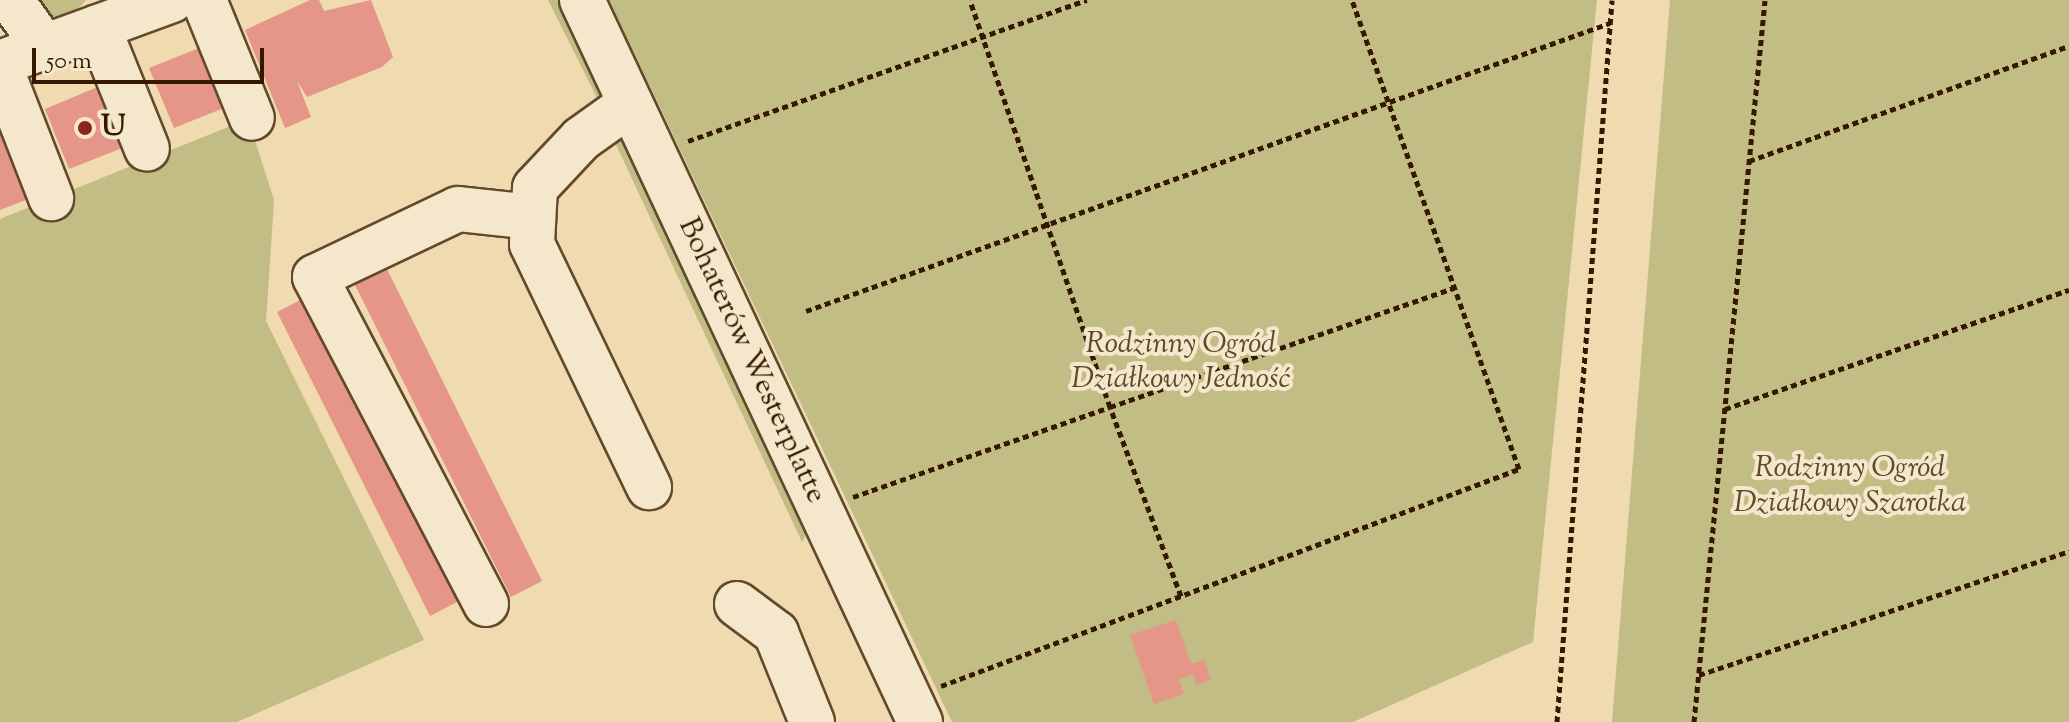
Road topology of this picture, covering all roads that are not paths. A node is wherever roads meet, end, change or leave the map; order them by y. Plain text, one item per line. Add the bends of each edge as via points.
1 (11, 0) edge
2 (172, 0) edge
3 (204, 0) edge
4 (582, 0) edge
5 (98, 27) junction
6 (44, 46) junction
7 (0, 65) edge
8 (630, 104) junction
9 (252, 118) dead end
10 (147, 149) dead end
11 (51, 198) dead end
12 (533, 217) junction
13 (649, 487) dead end
14 (486, 604) dead end
15 (737, 604) dead end
16 (922, 707) edge
17 (812, 722) edge

1 - 6 street
2 - 5 street
3 - 9 street
4 - 8 street, Bohaterów Westerplatte
5 - 6 street
5 - 10 street
6 - 7 street
7 - 11 street
8 - 12 street via 581,139 535,188
8 - 16 street, Bohaterów Westerplatte
12 - 13 street via 532,244
12 - 14 street via 458,209 315,277
15 - 17 street via 776,633

